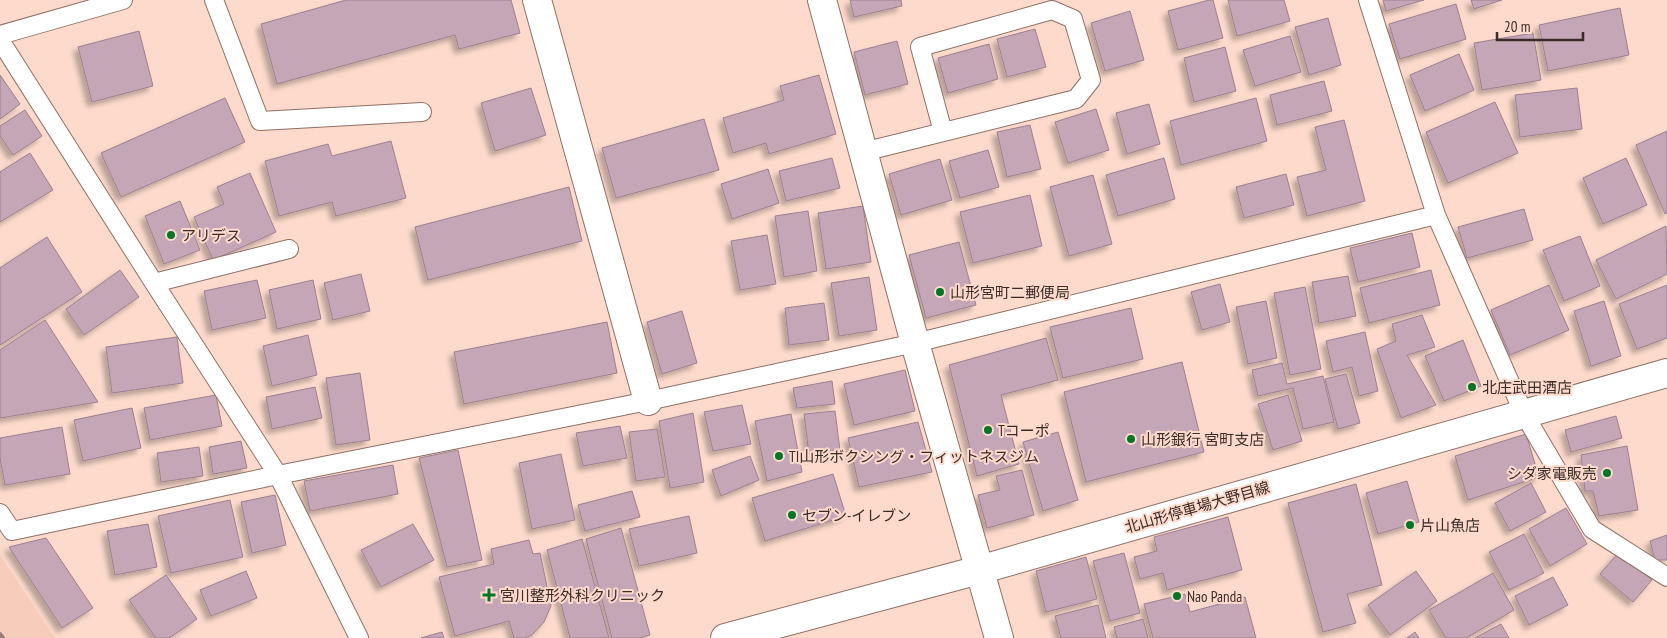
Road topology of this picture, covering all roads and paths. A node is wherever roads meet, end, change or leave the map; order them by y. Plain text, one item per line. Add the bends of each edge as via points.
1 (123, 0) edge
2 (214, 0) edge
3 (537, 0) edge
4 (822, 0) edge
5 (1368, 0) edge
6 (0, 36) edge
7 (0, 40) edge
8 (422, 112) dead end
9 (943, 132) junction
10 (863, 152) junction
11 (1436, 215) junction
12 (289, 249) dead end
13 (154, 283) junction
14 (915, 342) junction
15 (1667, 373) edge
16 (648, 401) junction
17 (1524, 414) junction
18 (278, 475) junction
19 (0, 513) edge
20 (979, 570) junction
21 (1667, 577) edge
22 (359, 638) edge
23 (726, 638) edge
24 (999, 638) edge

1 - 6 lane
2 - 8 lane via 260,121
3 - 16 street
4 - 10 street
5 - 11 lane
7 - 13 lane
9 - 9 lane via 1076,99 1091,80 1073,19 1052,10 920,47
9 - 10 lane
10 - 14 street
11 - 14 lane
11 - 17 lane
12 - 13 lane
13 - 18 lane
14 - 16 lane
14 - 20 street
15 - 17 street, 北山形停車場大野目線
16 - 18 lane
17 - 20 street, 北山形停車場大野目線
17 - 21 lane via 1592,529
18 - 19 lane via 12,532
18 - 22 lane
20 - 23 street, 北山形停車場大野目線
20 - 24 street

